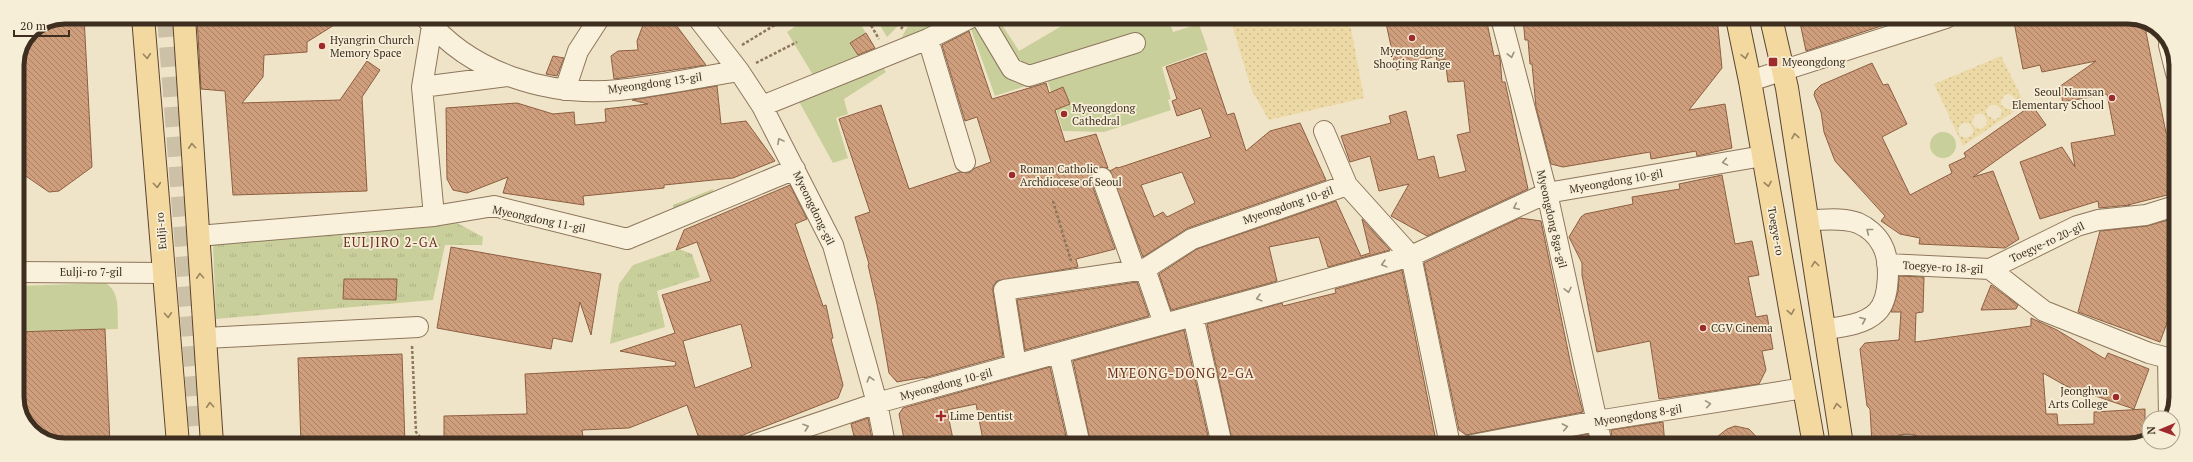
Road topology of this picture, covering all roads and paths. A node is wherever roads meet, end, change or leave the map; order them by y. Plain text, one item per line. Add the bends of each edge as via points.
1 (145, 24) edge
2 (184, 24) edge
3 (428, 24) edge
4 (430, 24) edge
5 (595, 24) edge
6 (702, 24) edge
7 (776, 24) edge
8 (870, 24) edge
9 (958, 24) edge
10 (985, 24) edge
11 (1503, 24) edge
12 (1737, 24) edge
13 (1772, 24) edge
14 (1926, 24) edge
15 (928, 39) junction
16 (880, 41) dead end
17 (797, 42) dead end
18 (1134, 43) dead end
19 (726, 54) junction
20 (1783, 70) junction
21 (739, 71) junction
22 (507, 76) junction
23 (1750, 81) junction
24 (422, 87) junction
25 (565, 90) junction
26 (762, 106) junction
27 (1324, 131) dead end
28 (1763, 156) junction
29 (964, 162) dead end
30 (795, 169) junction
31 (1102, 178) dead end
32 (1347, 185) junction
33 (1547, 193) junction
34 (1053, 201) dead end
35 (2169, 208) edge
36 (434, 216) junction
37 (1809, 220) junction
38 (198, 236) junction
39 (1411, 256) junction
40 (1887, 264) junction
41 (1990, 269) junction
42 (1140, 270) junction
43 (24, 272) edge
44 (164, 273) junction
45 (1076, 279) junction
46 (1193, 316) junction
47 (1164, 324) junction
48 (415, 328) joint
49 (1825, 329) junction
50 (205, 338) junction
51 (1059, 353) junction
52 (2169, 358) edge
53 (1016, 365) junction
54 (1804, 388) junction
55 (877, 403) junction
56 (1597, 421) junction
57 (178, 438) edge
58 (212, 438) edge
59 (421, 438) edge
60 (774, 438) edge
61 (884, 438) edge
62 (1079, 438) edge
63 (1220, 438) edge
64 (1449, 438) edge
65 (1508, 438) edge
66 (1601, 438) edge
67 (1813, 438) edge
68 (1841, 438) edge

1 -> 44 main road, Eulji-ro
38 -> 2 main road
3 - 24 street
4 - 22 street, Myeongdong 13-gil via 465,55
5 - 25 street via 578,51
6 - 19 street, Myeongdong-gil
7 - 19 path
8 - 16 path
9 - 15 street
10 - 18 street via 1012,69 1029,76
11 -> 33 street, Myeongdong 8ga-gil
12 -> 23 main road, Toegye-ro
13 - 20 main road
14 - 20 street
15 - 26 street
15 - 29 street
17 - 21 path
19 - 21 street, Myeongdong-gil
20 - 23 street
37 -> 20 main road
21 - 25 street, Myeongdong 13-gil via 618,90
21 - 26 street, Myeongdong-gil
22 - 24 street
22 - 25 street, Myeongdong 13-gil
23 - 28 main road, Toegye-ro
24 - 36 street
30 -> 26 street, Myeongdong-gil
27 - 32 street
28 -> 33 street, Myeongdong 10-gil
28 -> 54 main road, Toegye-ro
30 - 36 street, Myeongdong 11-gil via 628,239 494,206
55 -> 30 street, Myeongdong-gil via 833,245
31 - 42 street
32 - 39 street, Myeongdong 10-gil
32 - 42 street, Myeongdong 10-gil via 1192,239
33 -> 39 street, Myeongdong 10-gil
33 -> 56 street, Myeongdong 8ga-gil
34 - 45 path
35 - 41 street, Toegye-ro 20-gil via 2146,215 2098,220 2077,226
36 - 38 street, Myeongdong 11-gil
40 -> 37 street, Toegye-ro 18-gil via 1883,245 1872,231 1857,222
49 -> 37 main road
50 -> 38 main road
39 -> 46 street, Myeongdong 10-gil
39 - 64 street
40 - 41 street, Toegye-ro 18-gil
49 -> 40 street via 1857,323 1876,313 1887,287
41 - 52 street, Toegye-ro 18-gil via 2044,311 2149,353
42 - 45 street, Myeongdong 10-gil
42 - 47 street
43 - 44 street, Eulji-ro 7-gil
44 -> 57 main road, Eulji-ro
45 - 53 street, Myeongdong 10-gil via 1004,290
46 - 47 street, Myeongdong 10-gil
46 - 63 street
47 - 51 street, Myeongdong 10-gil
48 - 50 street
48 - 59 path via 416,432
68 -> 49 main road
58 -> 50 main road
51 - 53 street, Myeongdong 10-gil
51 - 62 street
53 - 55 street, Myeongdong 10-gil
56 -> 54 street, Myeongdong 8-gil
54 - 67 main road, Toegye-ro
60 -> 55 street, Myeongdong 10-gil
55 - 61 street, Myeongdong-gil
65 -> 56 street, Myeongdong 8-gil
56 - 66 street, Myeongdong 8ga-gil

